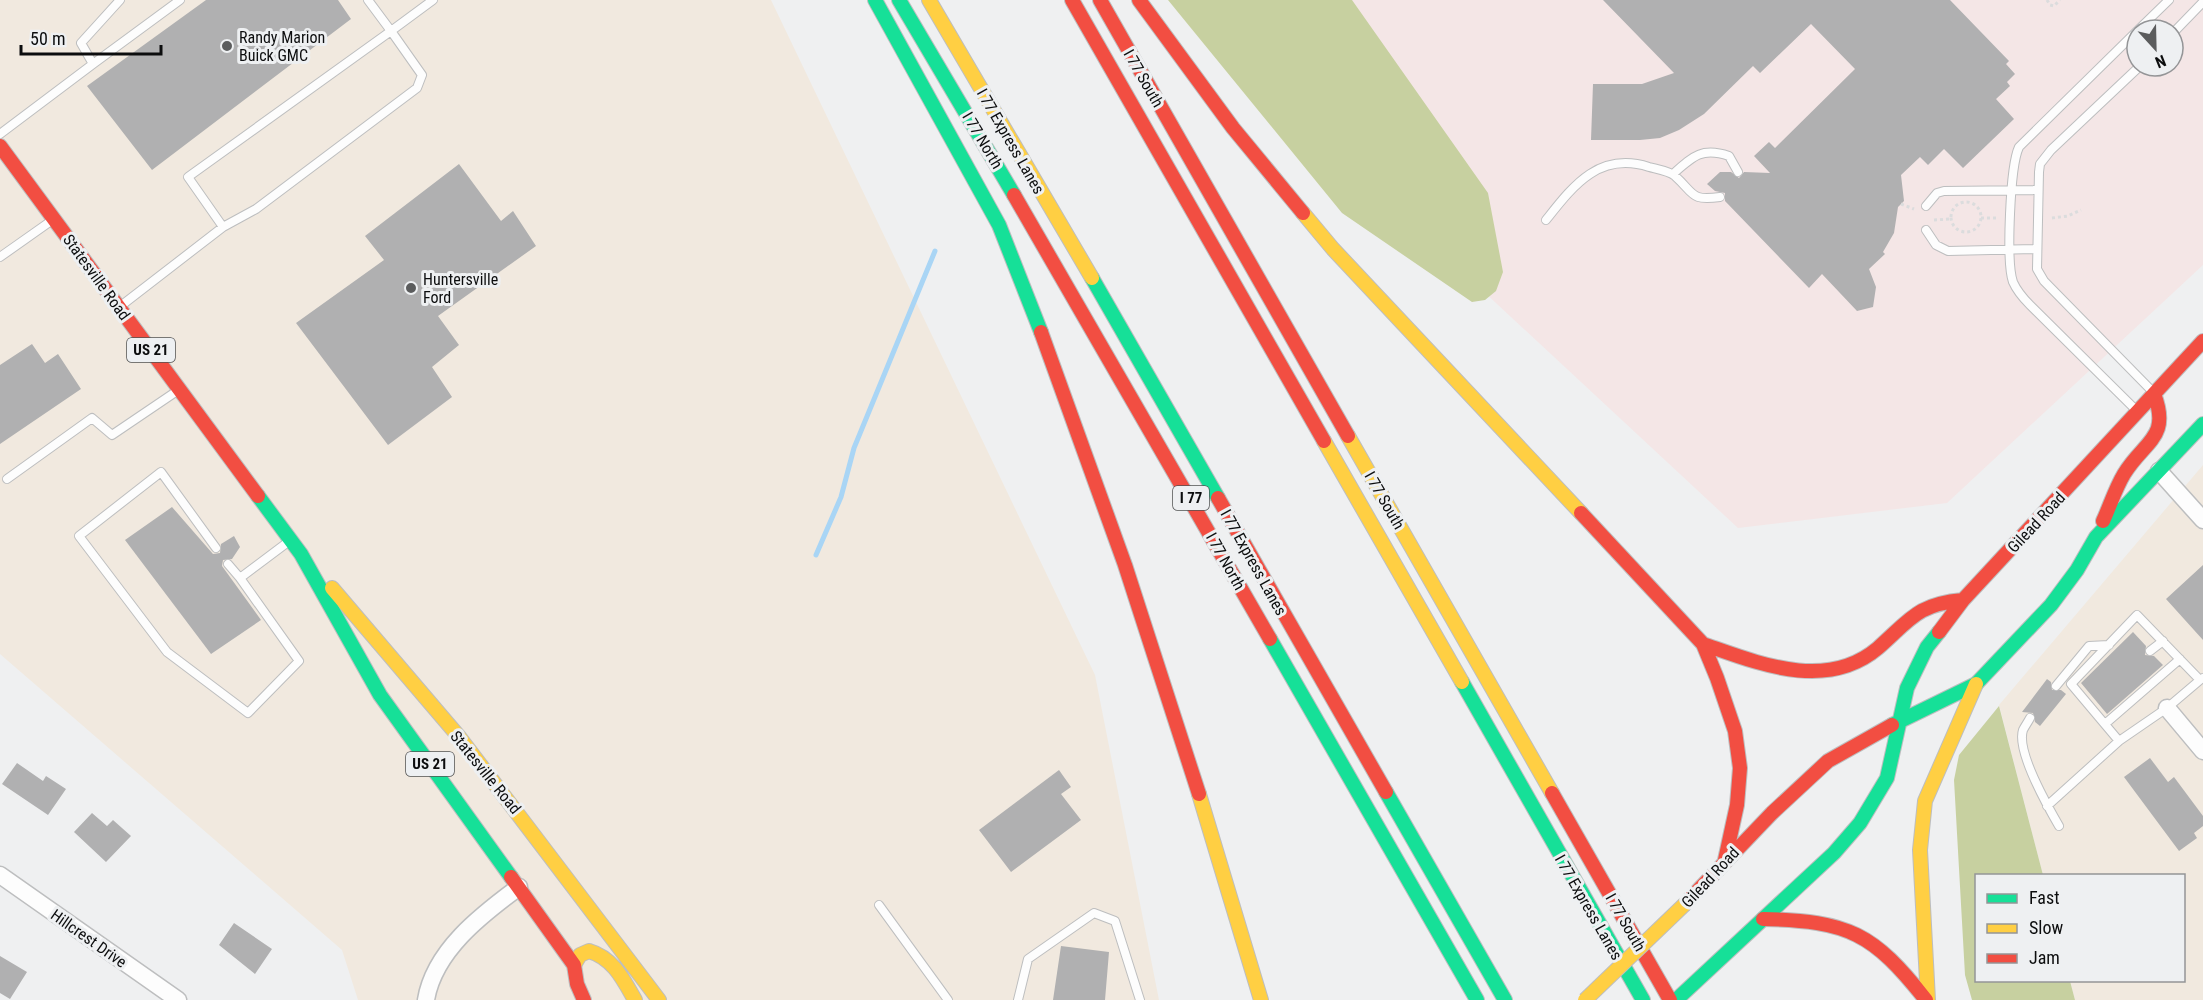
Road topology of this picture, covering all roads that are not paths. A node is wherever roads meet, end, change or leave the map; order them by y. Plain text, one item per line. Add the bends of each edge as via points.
1 (120, 0) edge
2 (180, 0) edge
3 (368, 0) edge
4 (433, 0) edge
5 (875, 0) edge
6 (899, 0) edge
7 (928, 0) edge
8 (1072, 0) edge
9 (1100, 0) edge
10 (1139, 0) edge
11 (2169, 0) edge
12 (2203, 2) edge
13 (2151, 18) edge
14 (2185, 21) edge
15 (391, 31) junction
16 (2125, 44) edge
17 (93, 64) junction
18 (2128, 78) edge
19 (0, 134) edge
20 (0, 146) edge
21 (1737, 172) dead end
22 (1673, 174) junction
23 (2012, 189) junction
24 (2038, 190) junction
25 (1720, 197) dead end
26 (1926, 206) dead end
27 (54, 219) junction
28 (1546, 220) dead end
29 (223, 226) junction
30 (1926, 230) dead end
31 (2037, 249) junction
32 (2011, 250) junction
33 (0, 256) edge
34 (119, 307) junction
35 (2203, 341) edge
36 (180, 389) junction
37 (2154, 394) junction
38 (2138, 411) junction
39 (2203, 424) edge
40 (2159, 471) junction
41 (7, 479) dead end
42 (2203, 520) edge
43 (2096, 537) junction
44 (291, 540) junction
45 (216, 548) dead end
46 (301, 554) junction
47 (228, 564) dead end
48 (240, 578) junction
49 (1963, 600) junction
50 (2163, 641) junction
51 (1702, 644) junction
52 (2109, 645) junction
53 (2150, 651) dead end
54 (2180, 659) junction
55 (2202, 679) edge
56 (1976, 684) junction
57 (2056, 686) dead end
58 (2167, 708) junction
59 (2030, 718) dead end
60 (1900, 722) junction
61 (2105, 724) junction
62 (2119, 741) junction
63 (2203, 751) edge
64 (2047, 806) junction
65 (2059, 826) dead end
66 (1725, 860) junction
67 (0, 875) edge
68 (519, 887) junction
69 (879, 905) dead end
70 (1763, 919) junction
71 (574, 964) junction
72 (178, 1000) edge
73 (426, 1000) edge
74 (584, 1000) edge
75 (635, 1000) edge
76 (659, 1000) edge
77 (948, 1000) edge
78 (1018, 1000) edge
79 (1140, 1000) edge
80 (1261, 1000) edge
81 (1477, 1000) edge
82 (1505, 1000) edge
83 (1585, 1000) edge
84 (1643, 1000) edge
85 (1670, 1000) edge
86 (1676, 1000) edge
87 (1927, 1000) edge

1 - 17 lane via 81,43
2 - 17 lane
3 - 15 lane
4 - 15 lane
5 - 80 main road via 999,225 1023,281 1129,575
6 - 81 main road, I 77 North / I 77 via 1089,320
7 - 82 main road, I 77 Express Lanes / I 77
8 - 84 main road, I 77 Express Lanes
9 - 85 main road, I 77 South
10 - 51 main road via 1233,128 1333,249
11 - 13 lane
12 - 14 lane
15 - 29 lane via 422,75 417,88 256,208
15 - 29 lane via 188,177
16 - 23 lane via 2019,147 2012,167
17 - 19 lane
18 - 24 lane via 2044,159
20 - 27 main road, Statesville Road / US 21
21 - 22 lane via 1729,156 1715,151 1693,155
22 - 25 lane via 1701,200
22 - 28 lane via 1643,165 1616,164 1591,172 1575,183
23 - 24 lane
23 - 26 lane via 1944,190 1936,193
23 - 32 lane
24 - 31 lane
27 - 33 lane
27 - 34 main road, Statesville Road / US 21
29 - 34 lane
30 - 32 lane via 1936,245 1948,251
31 - 32 lane
31 - 37 lane via 2037,268 2044,281
32 - 38 lane via 2011,271 2018,291
34 - 36 main road, Statesville Road / US 21
35 - 37 main road, Gilead Road
36 - 41 lane via 112,435 92,418
36 - 44 main road, Statesville Road / US 21
37 - 38 main road, Gilead Road
37 - 43 main road via 2161,408 2161,429 2125,472
38 - 49 main road, Gilead Road
39 - 40 main road, Gilead Road
40 - 42 street
40 - 43 main road, Gilead Road
43 - 56 main road, Gilead Road via 2078,570 2051,605
44 - 46 main road, Statesville Road / US 21
44 - 48 lane
45 - 48 lane via 161,472 79,536 167,652 249,713 299,661
46 - 68 main road, Statesville Road / US 21 via 380,695
46 - 76 main road, Statesville Road / US 21 via 409,676 536,835
47 - 48 lane
49 - 51 main road via 1932,604 1845,669 1813,673 1772,667
49 - 60 main road, Gilead Road via 1916,667
50 - 52 lane via 2137,615
50 - 53 lane
50 - 54 lane
51 - 66 main road via 1729,703 1739,749 1740,785
52 - 57 lane via 2089,646
52 - 61 lane via 2071,684 2091,701
54 - 55 lane
54 - 61 lane
55 - 58 lane
56 - 60 main road, Gilead Road
56 - 87 main road via 1925,801 1920,849
58 - 62 lane
58 - 63 street
59 - 64 lane via 2022,732 2024,746 2036,786
60 - 66 main road, Gilead Road via 1828,761
60 - 70 main road, Gilead Road via 1887,778 1878,796 1834,853
61 - 62 lane
62 - 64 lane
64 - 65 lane
66 - 83 main road, Gilead Road, bridge
67 - 72 street, Hillcrest Drive
68 - 71 main road, Statesville Road / US 21
68 - 73 street via 471,925 444,958
69 - 77 lane
70 - 86 main road, Gilead Road
70 - 87 main road via 1799,919 1861,934 1889,954
71 - 74 main road, Statesville Road / US 21
71 - 75 main road via 589,951 602,954
78 - 79 lane via 1028,959 1094,913 1115,921

